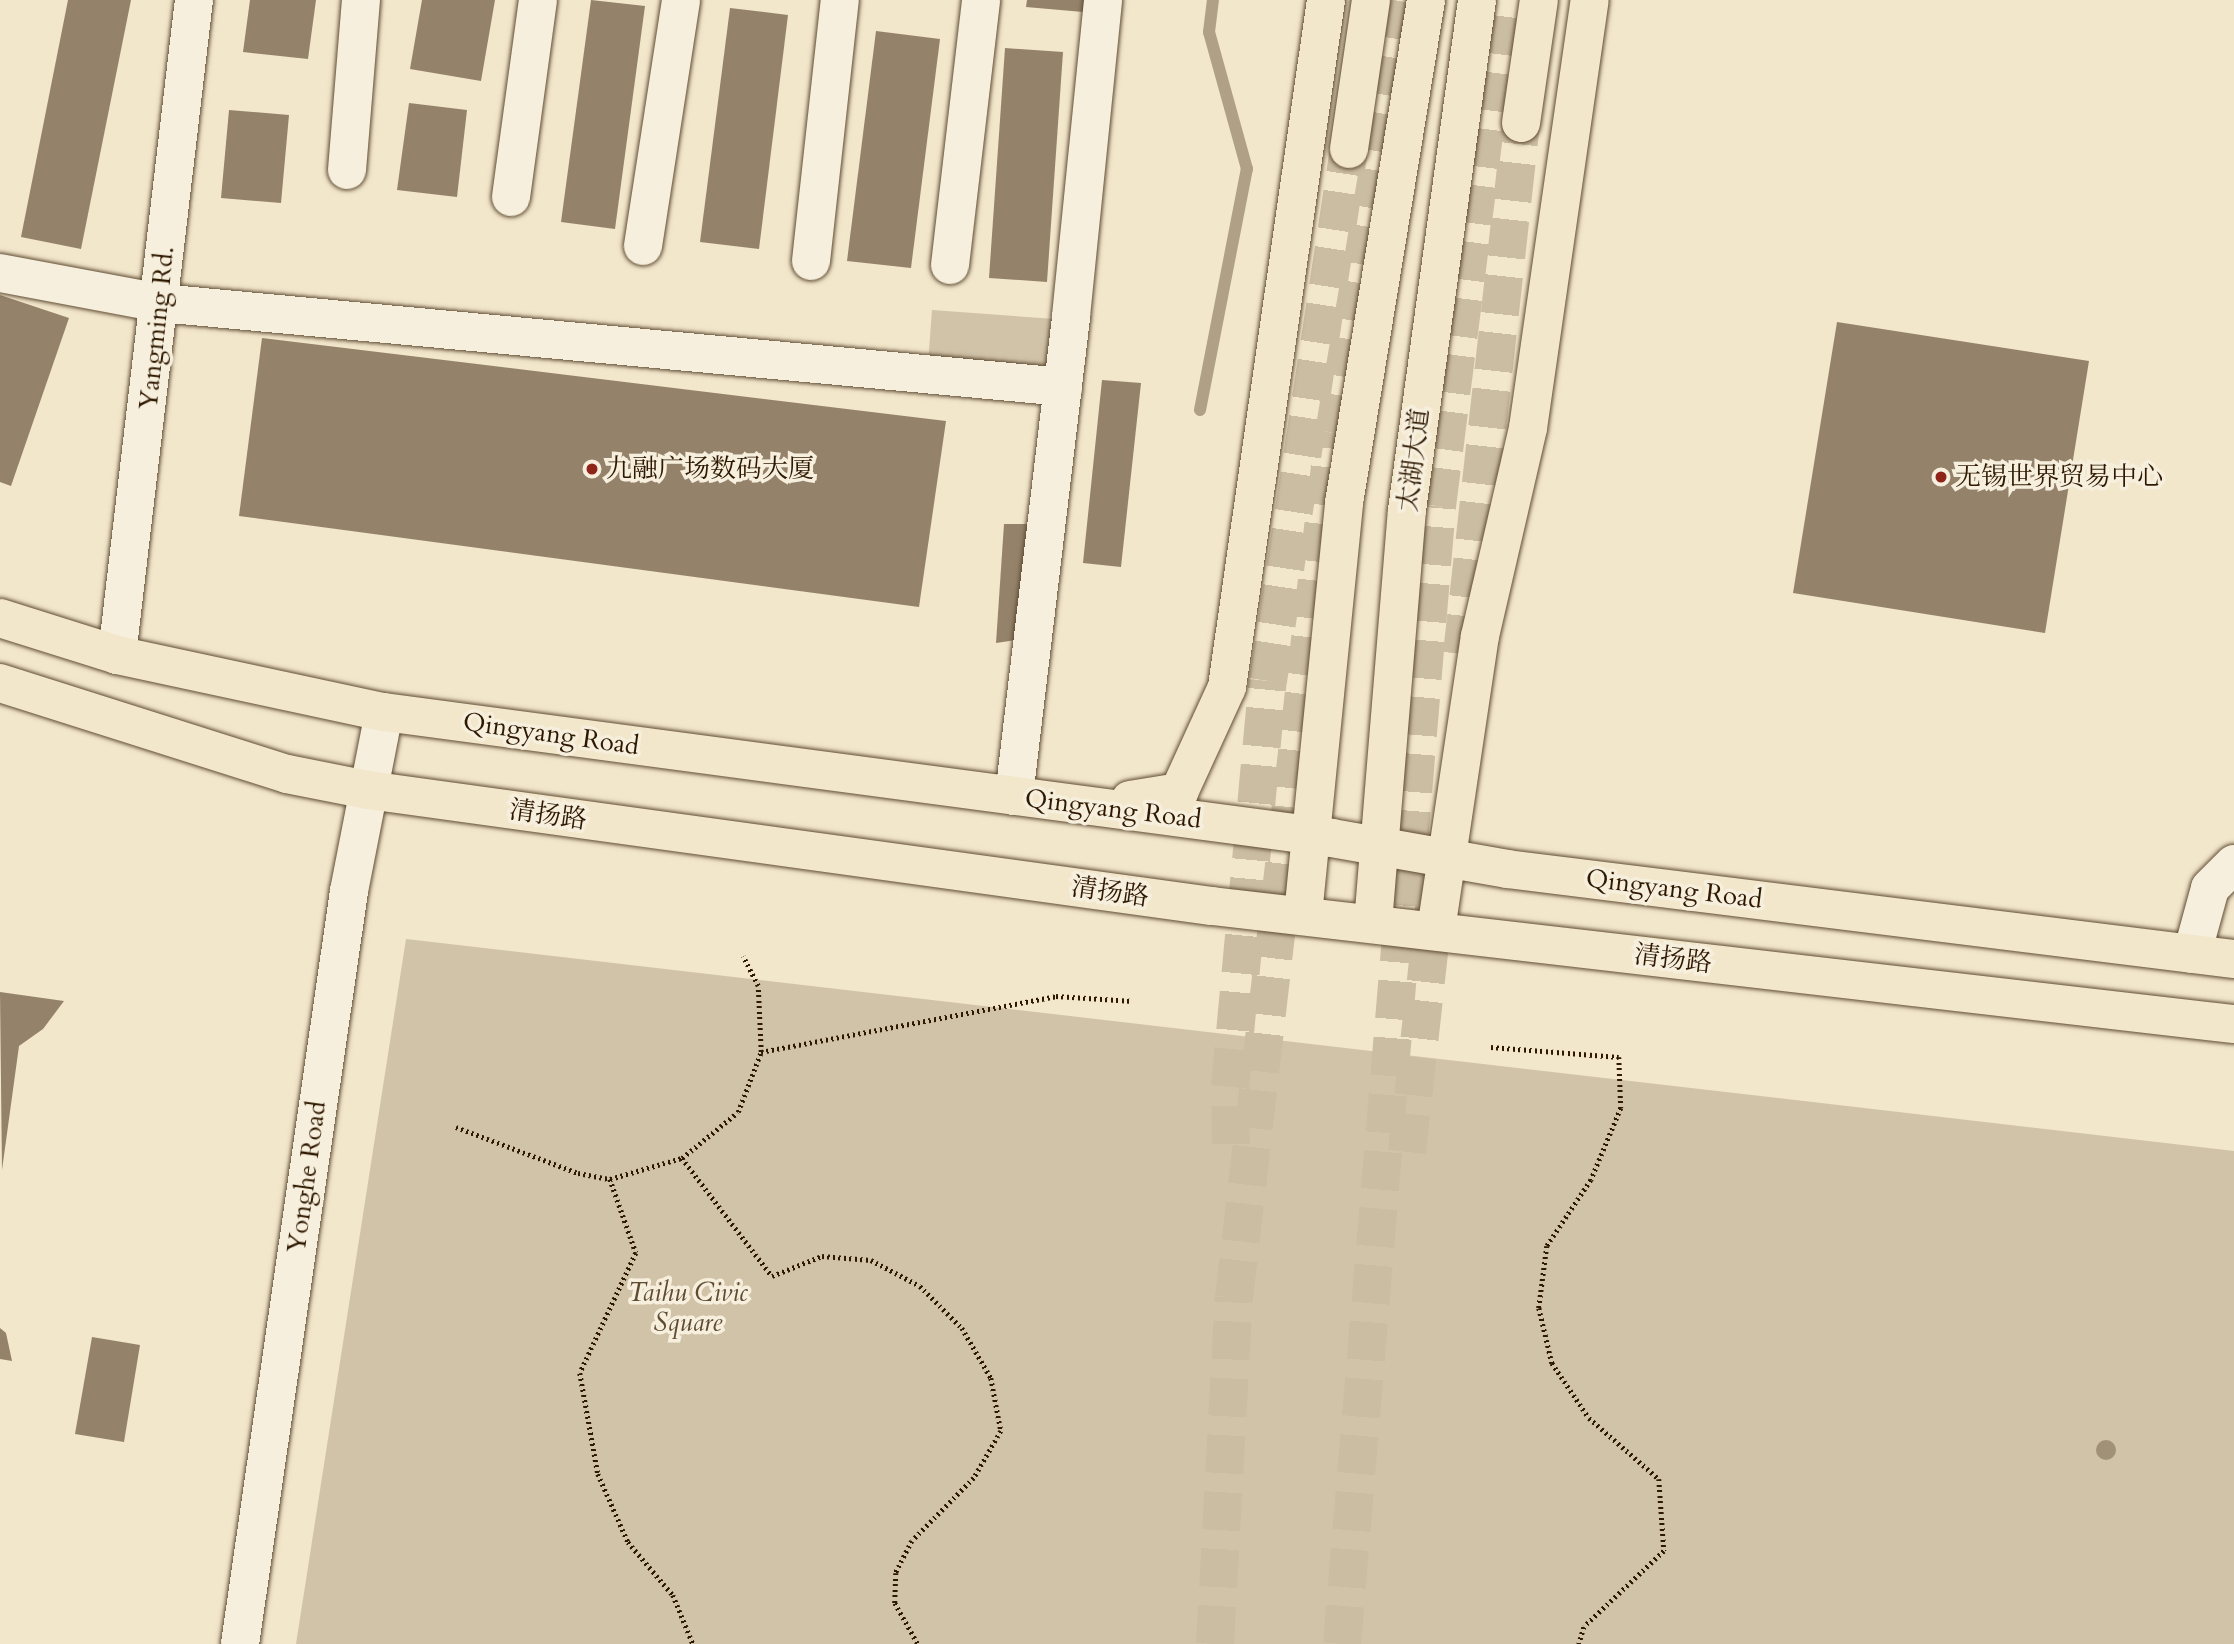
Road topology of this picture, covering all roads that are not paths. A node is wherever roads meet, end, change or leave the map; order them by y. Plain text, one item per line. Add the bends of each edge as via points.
1 (194, 0) edge
2 (362, 0) edge
3 (538, 0) edge
4 (681, 0) edge
5 (840, 0) edge
6 (981, 0) edge
7 (1103, 0) edge
8 (1326, 0) edge
9 (1371, 0) edge
10 (1426, 0) edge
11 (1477, 0) edge
12 (1539, 0) edge
13 (1590, 0) edge
14 (1521, 123) tunnel mouth
15 (1349, 149) tunnel mouth
16 (347, 170) dead end
17 (511, 197) dead end
18 (643, 246) dead end
19 (811, 261) dead end
20 (950, 265) dead end
21 (0, 273) edge
22 (160, 303) junction
23 (1063, 387) junction
24 (0, 618) edge
25 (117, 655) junction
26 (0, 683) edge
27 (384, 712) junction
28 (368, 790) junction
29 (1014, 796) junction
30 (1093, 806) junction
31 (1310, 835) junction
32 (1379, 846) junction
33 (1447, 858) junction
34 (2234, 864) edge
35 (1303, 915) junction
36 (1373, 923) junction
37 (1436, 930) junction
38 (2192, 954) junction
39 (2234, 959) edge
40 (2234, 1024) edge
41 (240, 1644) edge

1 - 22 street, Yangming Rd.
2 - 16 street
3 - 17 street
4 - 18 street
5 - 19 street
6 - 20 street
7 - 23 street
8 - 30 main road via 1227,687 1179,792
9 - 15 main road
10 - 31 main road via 1344,503
11 - 32 main road, 太湖大道 via 1407,510
12 - 14 main road
13 - 33 main road via 1528,428 1480,636
21 - 22 street
22 - 23 street
22 - 25 street, Yangming Rd.
23 - 29 street
24 - 25 main road, Qingyang Road
25 - 27 main road, Qingyang Road
26 - 28 main road, 清扬路 via 287,774
27 - 28 street, Yonghe Road
27 - 29 main road, Qingyang Road
28 - 35 main road, 清扬路
28 - 41 street, Yonghe Road via 346,905
29 - 30 main road, Qingyang Road
30 - 31 main road, Qingyang Road
31 - 32 main road, Qingyang Road
31 - 35 main road
32 - 33 main road, Qingyang Road
32 - 36 main road, 太湖大道
33 - 37 main road
33 - 38 main road, Qingyang Road
34 - 38 street via 2210,888
35 - 36 main road, 清扬路
36 - 37 main road, 清扬路
37 - 40 main road, 清扬路
38 - 39 main road, Qingyang Road

